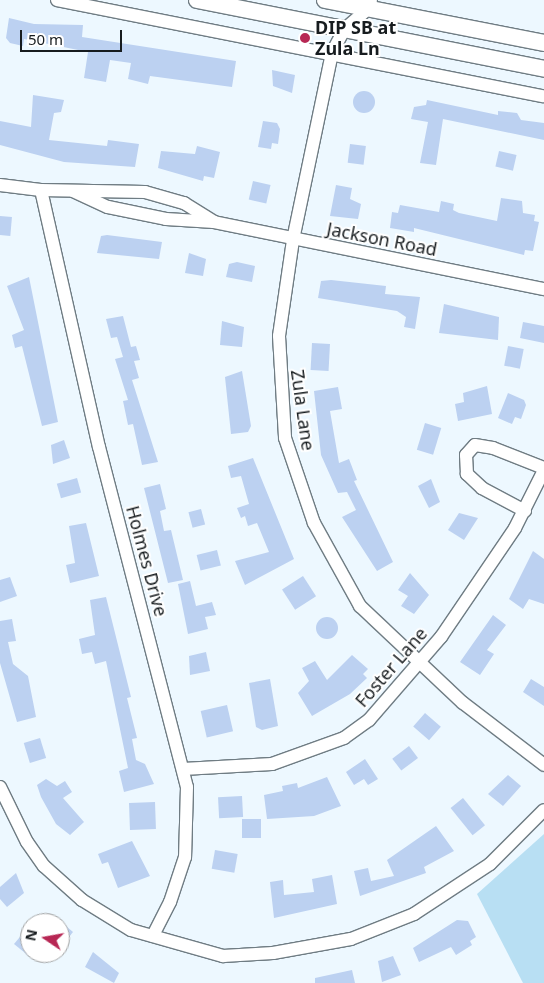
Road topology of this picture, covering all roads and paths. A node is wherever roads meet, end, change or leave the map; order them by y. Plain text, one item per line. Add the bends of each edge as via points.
1 (56, 0) edge
2 (197, 0) edge
3 (325, 0) edge
4 (370, 4) edge
5 (344, 30) junction
6 (544, 43) edge
7 (332, 54) junction
8 (544, 69) edge
9 (544, 96) edge
10 (0, 185) edge
11 (40, 190) junction
12 (73, 191) junction
13 (214, 222) junction
14 (293, 240) junction
15 (544, 289) edge
16 (544, 469) edge
17 (525, 511) junction
18 (420, 664) junction
19 (544, 765) edge
20 (183, 769) junction
21 (0, 787) edge
22 (544, 810) edge
23 (153, 936) junction

1 - 7 street
2 - 5 main road
3 - 4 main road
4 - 5 street, Zula Lane
4 - 6 main road
5 - 7 street, Zula Lane
5 - 8 main road
7 - 9 street
7 - 14 street, Zula Lane
10 - 11 street, Jackson Road
11 - 12 street, Jackson Road
11 - 20 street, Holmes Drive via 99,446
12 - 13 street, Jackson Road via 118,209 166,220
12 - 13 street, Jackson Road via 94,188 169,196
13 - 14 street, Jackson Road
14 - 15 street, Jackson Road
14 - 18 street, Zula Lane via 280,327 279,387 295,471 330,556 360,606
16 - 17 street, Foster Lane
16 - 17 street via 493,448 474,445 466,455 467,474 482,488
17 - 18 street, Foster Lane
18 - 19 street, Zula Lane
18 - 20 street, Foster Lane via 369,720 344,738 272,764
20 - 23 street, Holmes Drive via 187,787 185,857 170,902
21 - 23 street via 27,842 44,866 82,900 131,930
22 - 23 street via 490,864 444,897 414,914 351,939 273,953 223,956

